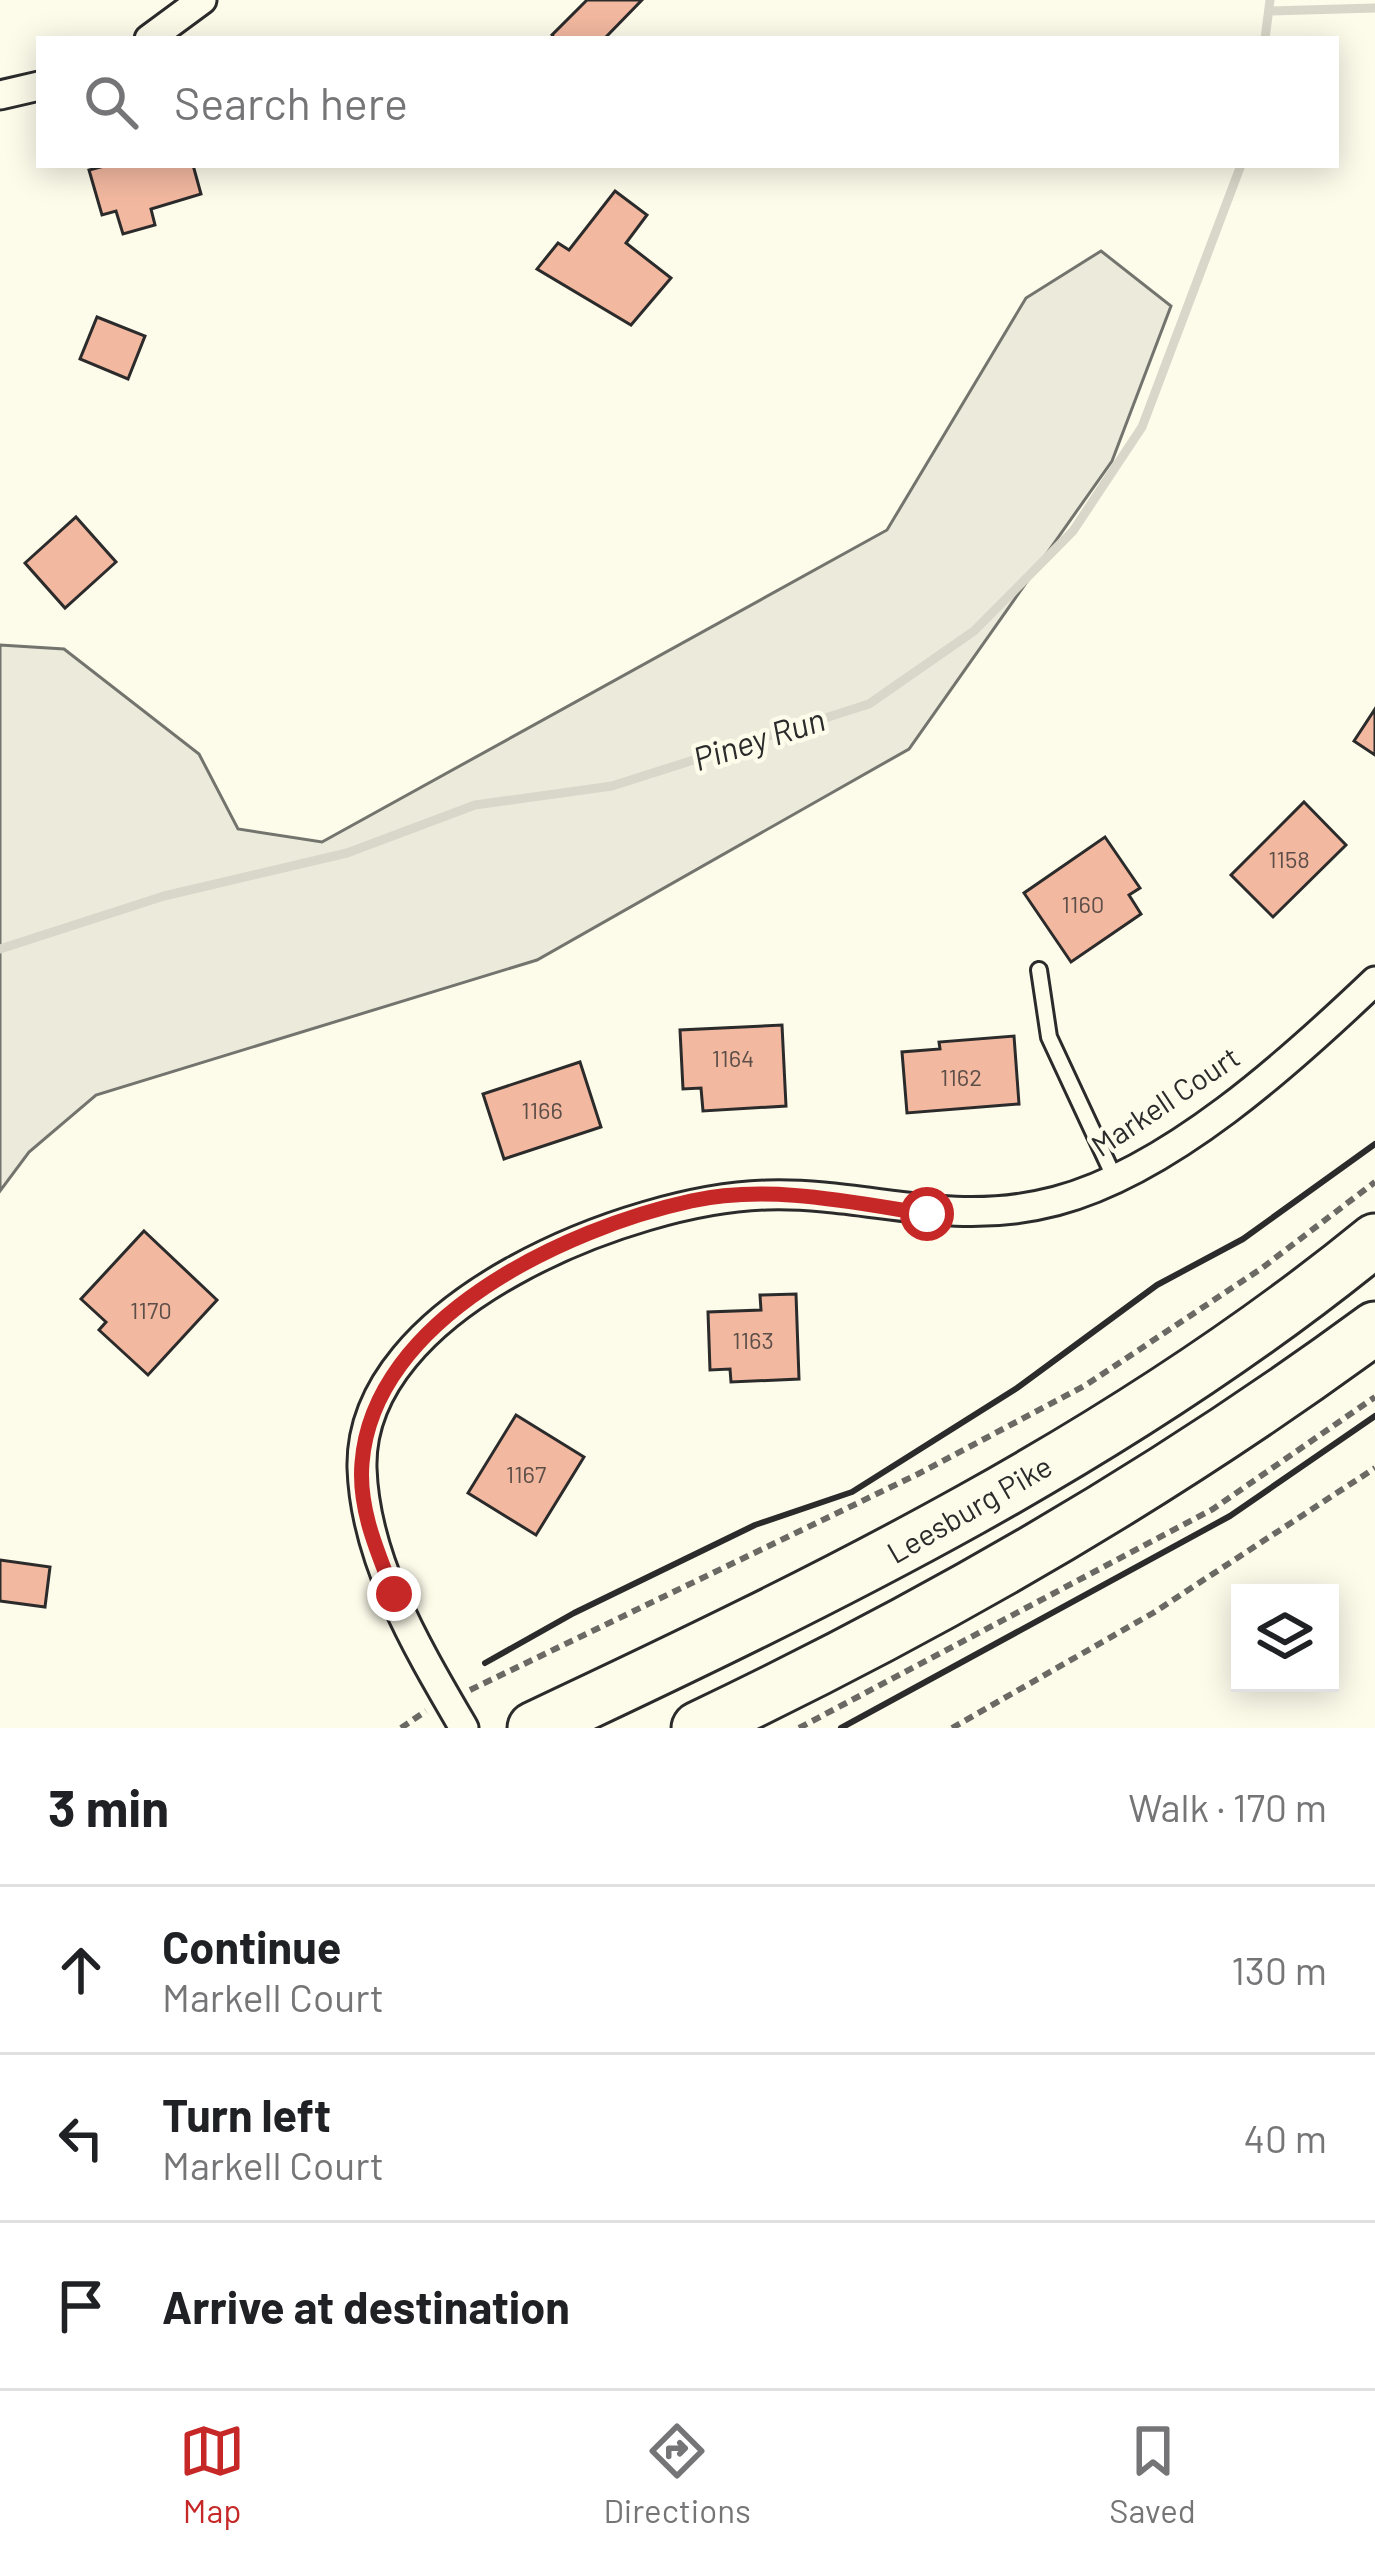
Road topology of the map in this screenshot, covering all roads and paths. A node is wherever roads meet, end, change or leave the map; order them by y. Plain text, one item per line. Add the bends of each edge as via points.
1 (202, 0) edge
2 (153, 36) edge
3 (36, 87) edge
4 (0, 95) edge
5 (1039, 970) dead end
6 (1375, 981) edge
7 (1116, 1180) junction
8 (1375, 1182) edge
9 (1375, 1240) edge
10 (1375, 1328) edge
11 (1375, 1397) edge
12 (1375, 1468) edge
13 (855, 1574) junction
14 (447, 1700) junction
15 (464, 1728) edge
16 (534, 1728) edge
17 (604, 1728) edge
18 (698, 1728) edge
19 (799, 1728) edge
20 (952, 1728) edge

1 - 2 street
3 - 4 street
5 - 7 lane via 1049,1037
6 - 7 street, Markell Court via 1192,1132
7 - 14 street, Markell Court via 996,1212 927,1214 770,1194 693,1200 603,1228 518,1269 421,1337 379,1396 362,1463 368,1528
8 - 14 path via 1262,1268 1066,1396
9 - 13 highway, Leesburg Pike via 1130,1417
10 - 18 highway via 1048,1545
11 - 19 path via 1213,1508
12 - 20 path via 1153,1613
13 - 16 highway, Leesburg Pike
13 - 17 highway via 756,1654
14 - 15 street, Markell Court

